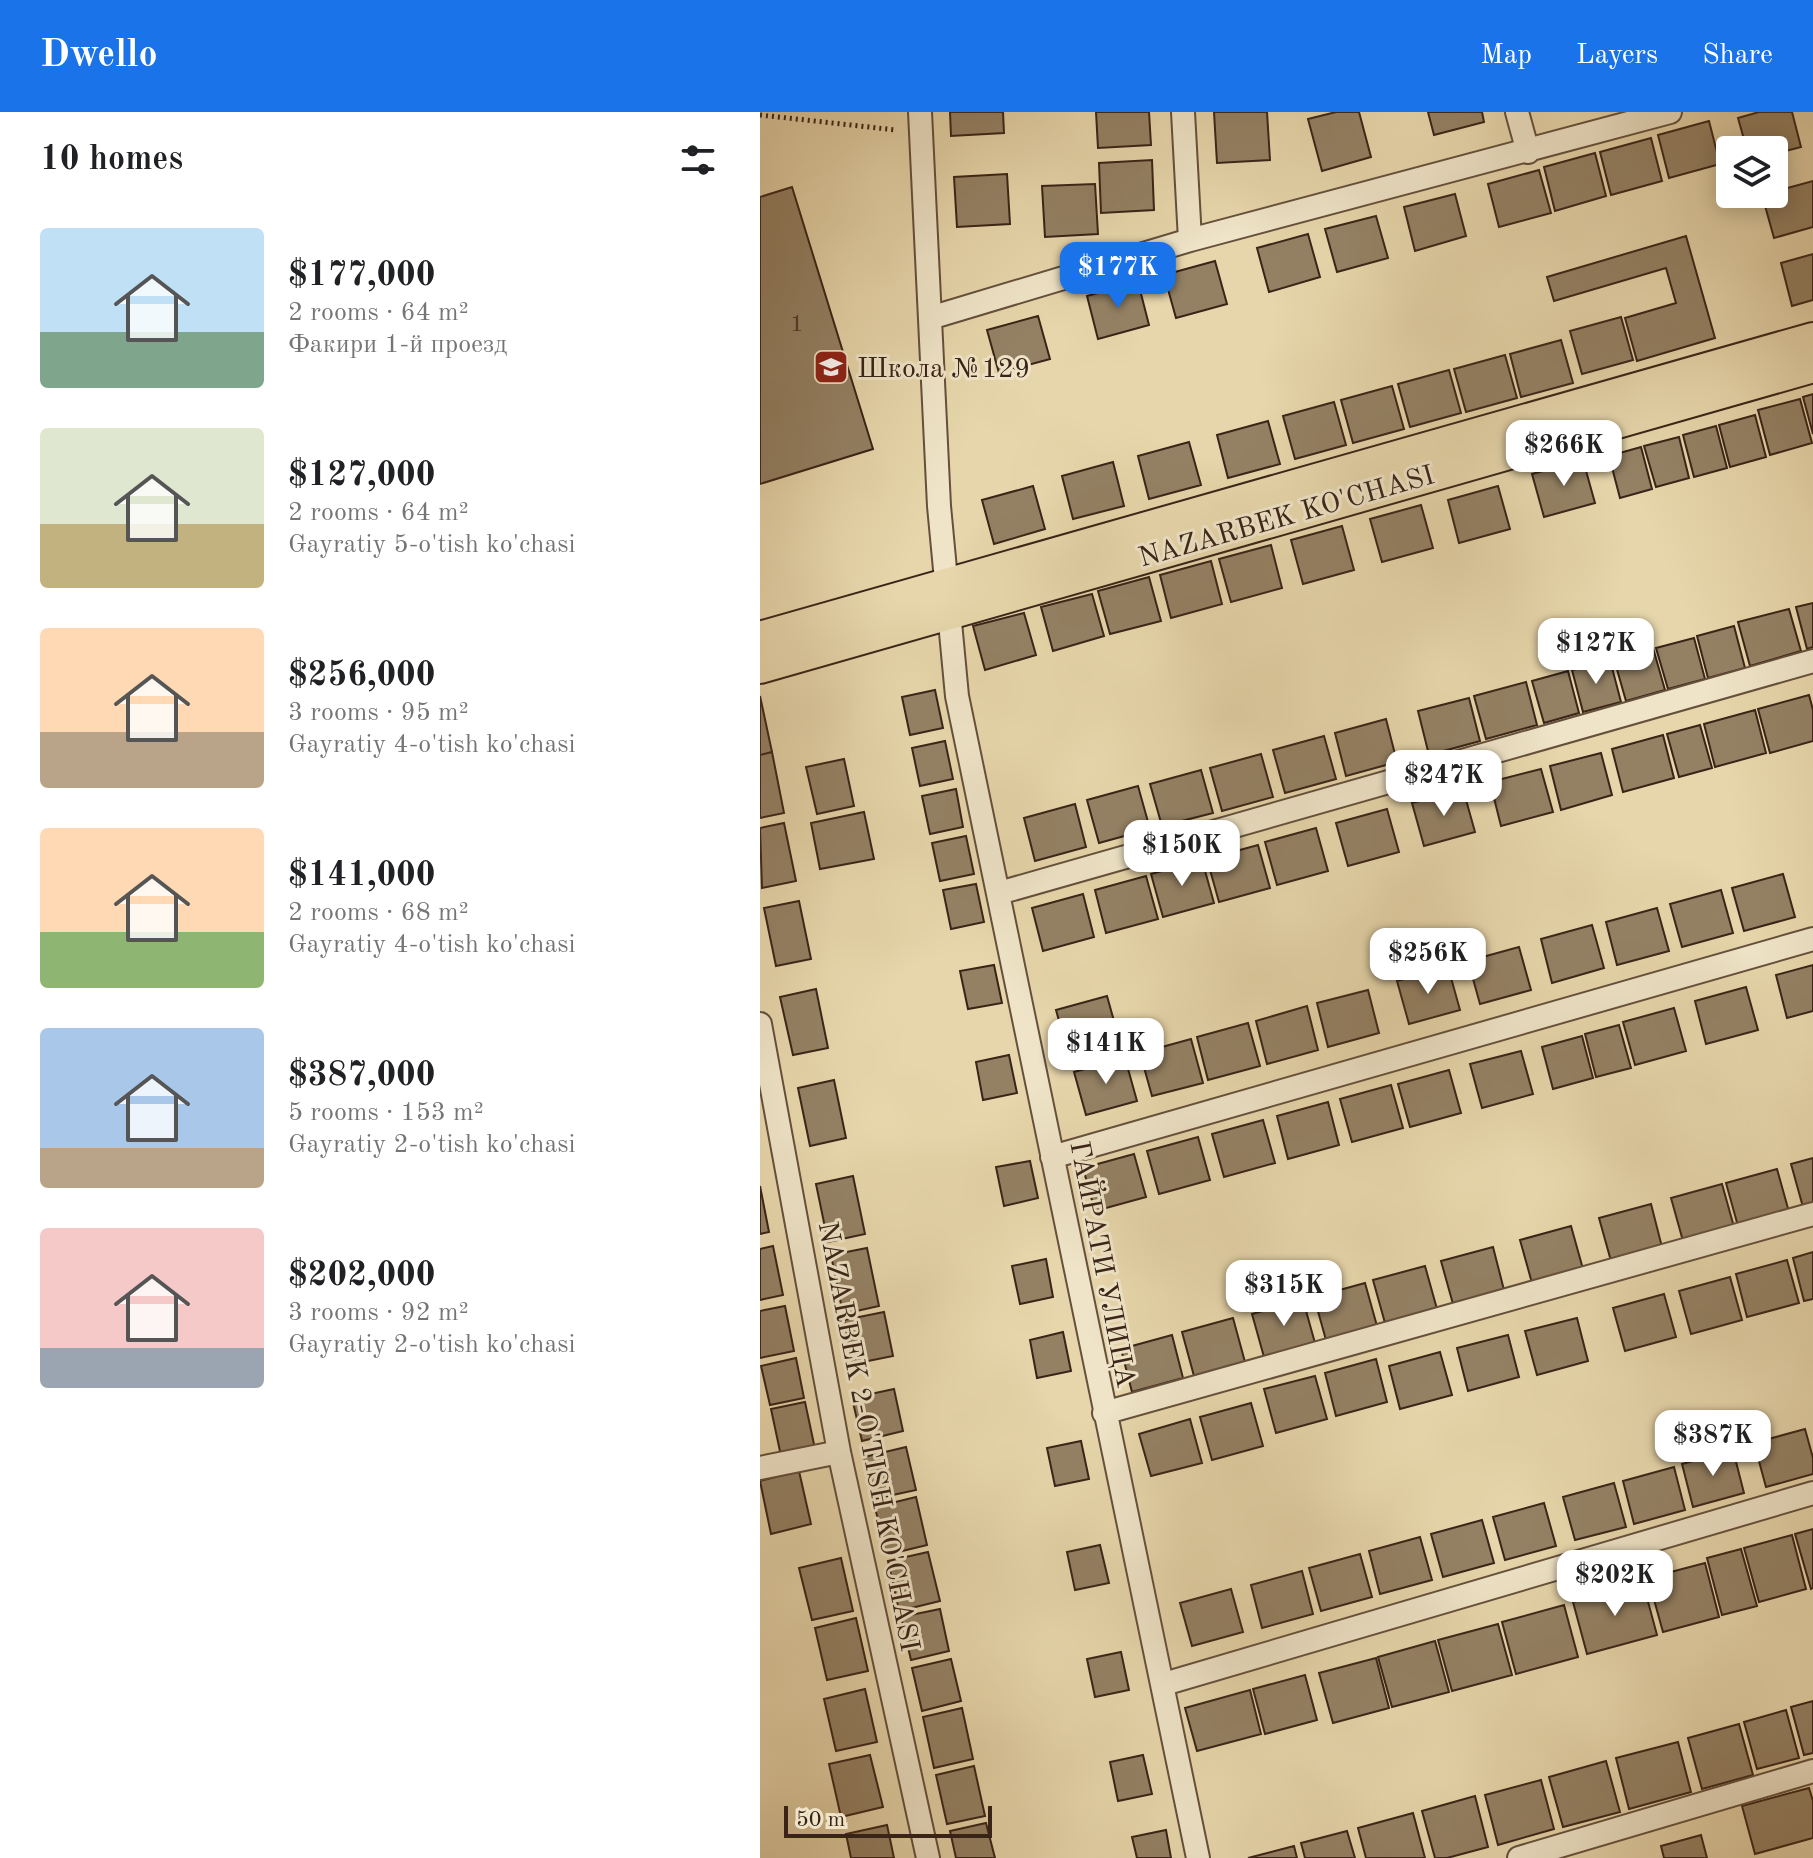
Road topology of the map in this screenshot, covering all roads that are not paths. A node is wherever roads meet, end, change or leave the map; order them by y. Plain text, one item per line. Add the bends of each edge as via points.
1 (1183, 112) edge
2 (1517, 112) edge
3 (1670, 112) edge
4 (921, 122) edge
5 (1528, 152) junction
6 (1190, 240) junction
7 (930, 318) junction
8 (1813, 340) edge
9 (1813, 365) edge
10 (946, 599) junction
11 (760, 639) edge
12 (1813, 661) edge
13 (760, 666) edge
14 (999, 893) junction
15 (1813, 939) edge
16 (760, 1024) edge
17 (1052, 1157) junction
18 (1813, 1214) edge
19 (1104, 1413) junction
20 (839, 1452) junction
21 (760, 1468) edge
22 (1813, 1493) edge
23 (1164, 1684) junction
24 (1813, 1771) edge
25 (928, 1858) edge
26 (1198, 1858) edge
27 (1519, 1858) edge

1 - 6 street
2 - 5 street
3 - 5 street
4 - 7 street, ГАЙРАТИ УЛИЦА
5 - 6 street
6 - 7 street
7 - 10 street, ГАЙРАТИ УЛИЦА
8 - 10 main road, NAZARBEK KO'CHASI
9 - 10 main road, NAZARBEK KO'CHASI
10 - 11 main road, NAZARBEK KO'CHASI
10 - 13 main road, NAZARBEK KO'CHASI
10 - 14 street, ГАЙРАТИ УЛИЦА via 957,696
12 - 14 street
14 - 17 street, ГАЙРАТИ УЛИЦА
15 - 17 street
16 - 20 street, NAZARBEK 2-O'TISH KO'CHASI
17 - 19 street, ГАЙРАТИ УЛИЦА
18 - 19 street
19 - 23 street, ГАЙРАТИ УЛИЦА
20 - 21 street
20 - 25 street, NAZARBEK 2-O'TISH KO'CHASI
22 - 23 street
23 - 26 street, ГАЙРАТИ УЛИЦА
24 - 27 street

